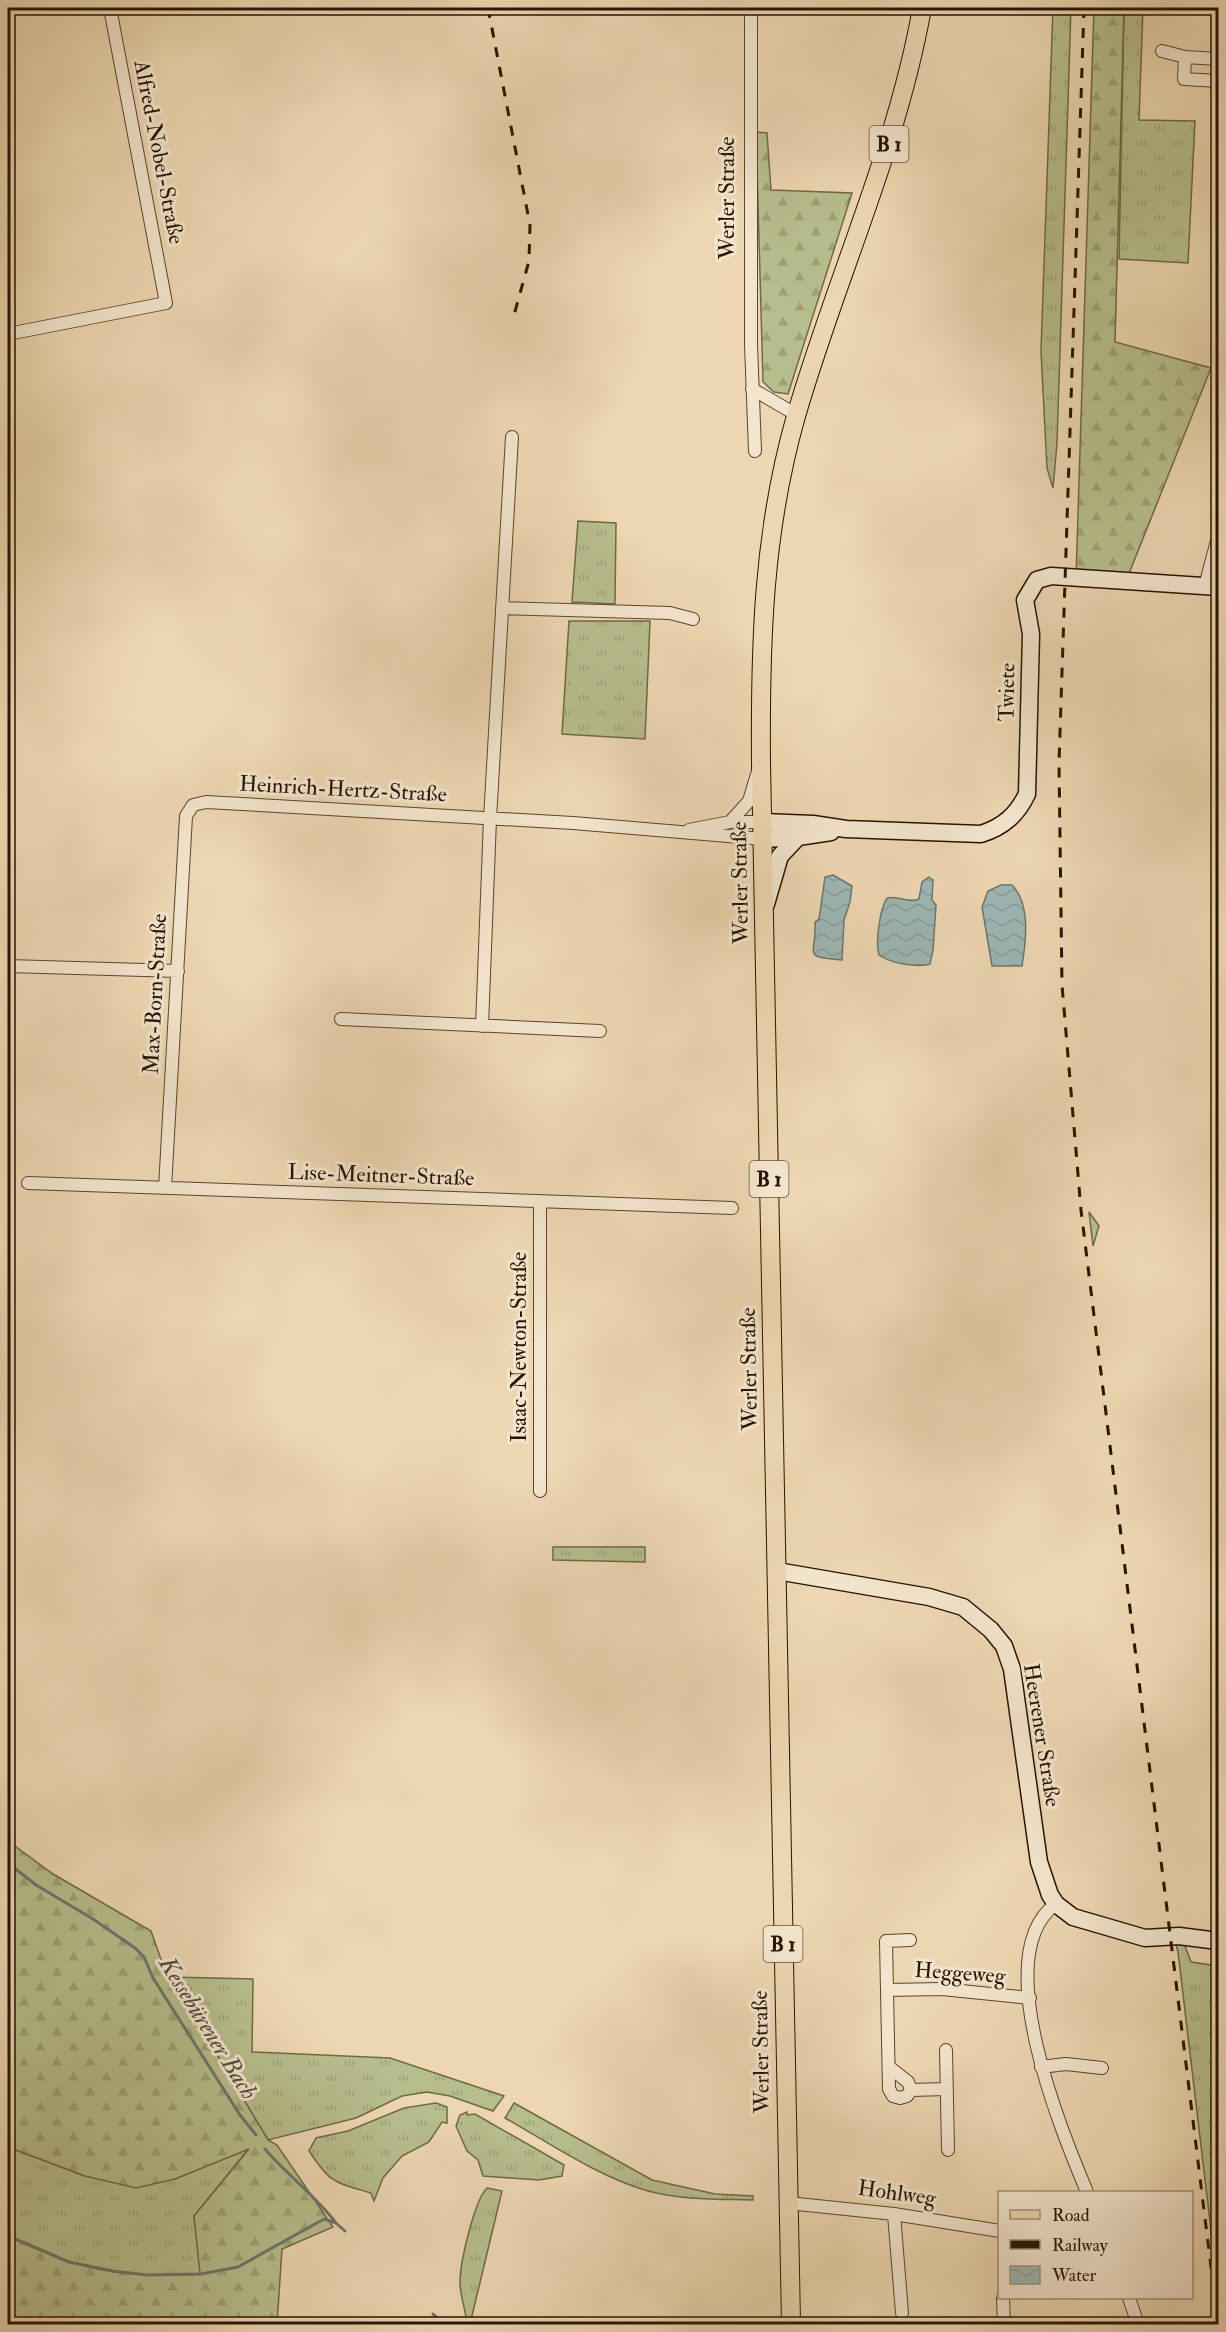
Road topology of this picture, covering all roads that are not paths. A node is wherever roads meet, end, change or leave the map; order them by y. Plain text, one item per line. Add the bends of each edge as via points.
1 (110, 8) edge
2 (751, 8) edge
3 (922, 8) edge
4 (1162, 51) dead end
5 (1185, 57) junction
6 (1218, 59) edge
7 (1218, 81) edge
8 (8, 334) edge
9 (752, 389) junction
10 (797, 415) junction
11 (512, 437) dead end
12 (755, 450) dead end
13 (1218, 537) edge
14 (1212, 586) edge
15 (502, 608) junction
16 (693, 620) dead end
17 (761, 763) junction
18 (194, 805) joint
19 (490, 819) junction
20 (730, 822) junction
21 (846, 829) junction
22 (763, 830) junction
23 (685, 831) junction
24 (798, 837) junction
25 (765, 905) junction
26 (8, 966) edge
27 (178, 971) junction
28 (340, 1019) dead end
29 (482, 1026) junction
30 (600, 1031) dead end
31 (28, 1183) dead end
32 (165, 1188) junction
33 (540, 1202) junction
34 (732, 1208) dead end
35 (540, 1491) dead end
36 (777, 1571) junction
37 (1056, 1904) junction
38 (910, 1940) dead end
39 (1218, 1941) edge
40 (887, 1990) junction
41 (1030, 1998) junction
42 (946, 2050) dead end
43 (889, 2067) junction
44 (1041, 2067) junction
45 (1102, 2068) dead end
46 (947, 2089) junction
47 (911, 2090) junction
48 (948, 2150) dead end
49 (1086, 2191) edge
50 (788, 2203) junction
51 (894, 2214) junction
52 (998, 2231) edge
53 (1003, 2299) edge
54 (1129, 2299) edge
55 (902, 2313) dead end
56 (791, 2325) edge
57 (1004, 2325) edge
58 (1138, 2325) edge

1 - 8 street, Alfred-Nobel-Straße via 166,303
2 - 9 street, Werler Straße
3 - 10 main road, Werler Straße / B 1 via 903,95
4 - 5 street
5 - 6 street
5 - 7 street via 1184,79
9 - 10 street
9 - 12 street, Werler Straße
10 - 17 main road, Werler Straße / B 1 via 767,557 761,639
11 - 15 street
13 - 14 street
14 - 21 street, Twiete via 1051,576 1037,580 1025,600 1031,634 1027,794 1014,815 981,834
15 - 16 street via 670,613
15 - 19 street
17 - 20 street via 748,801
17 - 22 main road, Werler Straße / B 1
18 - 19 street, Heinrich-Hertz-Straße via 206,802
18 - 27 street, Max-Born-Straße via 186,816
19 - 23 street, Heinrich-Hertz-Straße
19 - 29 street
20 - 22 street, Heinrich-Hertz-Straße
20 - 23 street, Heinrich-Hertz-Straße
21 - 22 street, Twiete via 822,824
21 - 24 street, Twiete
22 - 23 street, Heinrich-Hertz-Straße via 707,835
22 - 24 street, Twiete
22 - 25 main road, Werler Straße / B 1
24 - 25 street via 780,856
25 - 36 main road, Werler Straße / B 1
26 - 27 street
27 - 32 street, Max-Born-Straße
28 - 29 street
29 - 30 street
31 - 32 street, Lise-Meitner-Straße
32 - 33 street, Lise-Meitner-Straße
33 - 34 street, Lise-Meitner-Straße
33 - 35 street, Isaac-Newton-Straße
36 - 37 street, Heerener Straße via 963,1606 992,1630 1004,1646 1012,1670 1039,1862
36 - 50 main road, Werler Straße / B 1
37 - 39 street via 1073,1917 1145,1938 1179,1936
37 - 41 street via 1044,1914 1034,1935
38 - 40 street, Heggeweg via 886,1941
40 - 41 street, Heggeweg via 942,1989
40 - 43 street, Heggeweg
41 - 44 street
42 - 46 street
43 - 47 street via 908,2082
43 - 47 street, Heggeweg via 889,2089 893,2096 904,2097
44 - 45 street via 1066,2064
44 - 49 street via 1052,2107
46 - 47 street, Heggeweg
46 - 48 street
50 - 51 street, Hohlweg
50 - 56 main road, Werler Straße / B 1
51 - 52 street, Hohlweg
51 - 55 street
53 - 57 street
54 - 58 street

